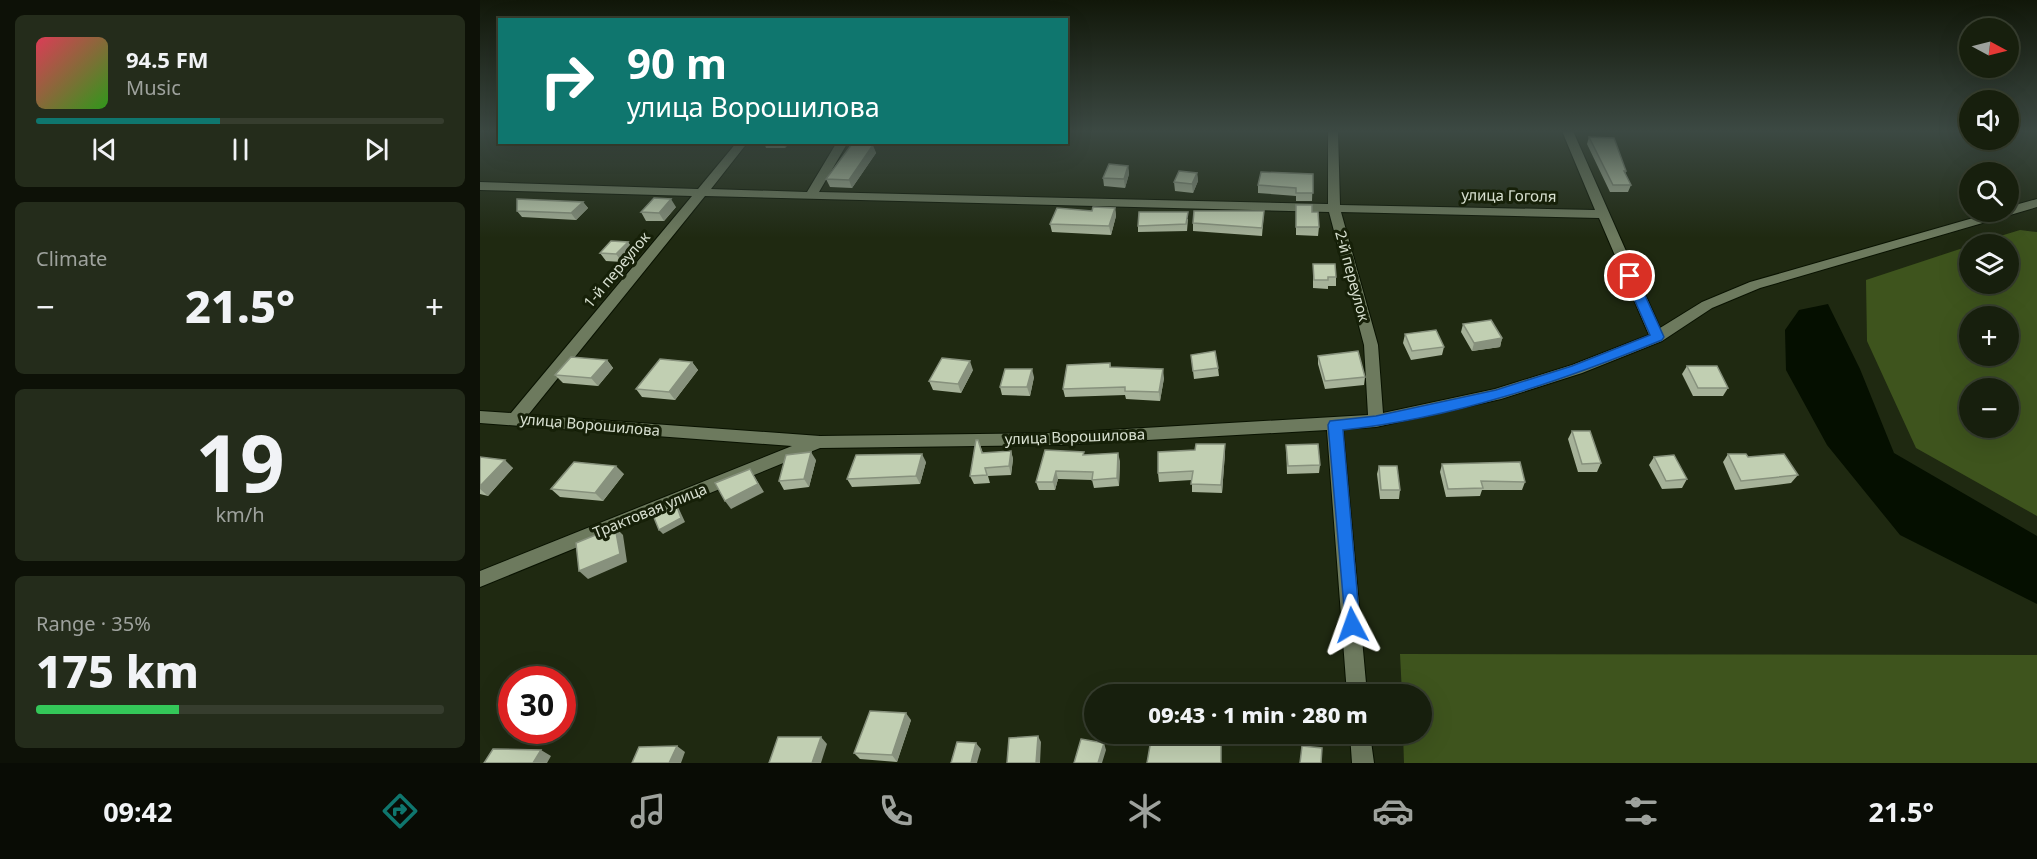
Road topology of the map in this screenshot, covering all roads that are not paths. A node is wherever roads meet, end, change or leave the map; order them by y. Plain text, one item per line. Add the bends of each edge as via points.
1 (723, 167) edge
2 (828, 167) edge
3 (1333, 167) edge
4 (1582, 167) edge
5 (480, 186) edge
6 (703, 192) junction
7 (811, 195) junction
8 (2037, 203) edge
9 (1334, 208) junction
10 (1602, 214) junction
11 (1657, 337) junction
12 (480, 417) edge
13 (516, 418) junction
14 (1376, 421) junction
15 (1335, 425) junction
16 (820, 442) junction
17 (480, 579) edge
18 (1356, 684) edge
19 (1361, 744) edge
20 (1363, 763) edge

1 - 6 street, 1-й переулок
2 - 7 street
3 - 9 street, 2-й переулок
4 - 10 street
5 - 6 street, улица Гоголя
6 - 7 street, улица Гоголя
6 - 13 street, 1-й переулок
7 - 9 street, улица Гоголя
8 - 11 street, улица Ворошилова via 1755,285 1707,305
9 - 10 street, улица Гоголя
9 - 14 street, 2-й переулок via 1371,345
10 - 11 street
11 - 14 street, улица Ворошилова via 1496,395
12 - 13 street, улица Ворошилова
13 - 16 street, улица Ворошилова
14 - 15 street, улица Ворошилова
15 - 16 street, улица Ворошилова via 1058,439
15 - 18 street
16 - 17 street, Трактовая улица
19 - 20 street

